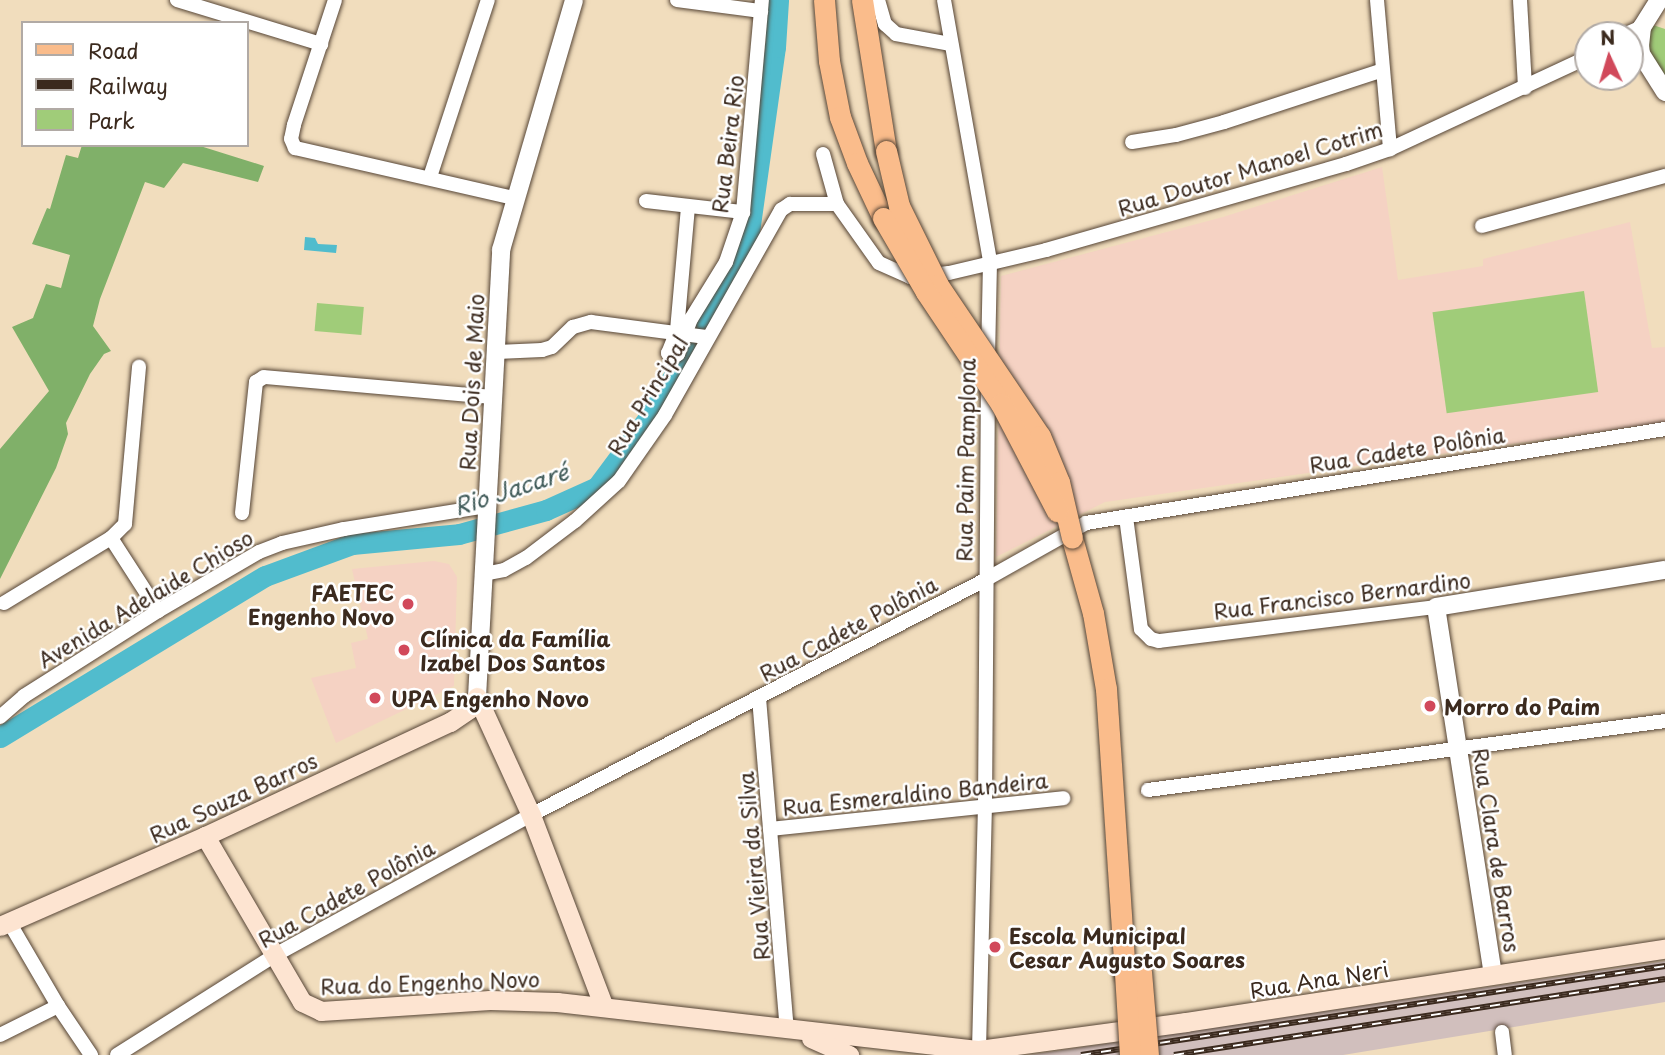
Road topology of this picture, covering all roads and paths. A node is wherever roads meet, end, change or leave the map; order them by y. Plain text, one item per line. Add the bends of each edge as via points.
1 (177, 0) edge
2 (335, 0) edge
3 (488, 0) edge
4 (574, 0) edge
5 (677, 0) edge
6 (824, 0) edge
7 (862, 0) edge
8 (878, 0) edge
9 (944, 0) edge
10 (1377, 0) edge
11 (1520, 0) edge
12 (1659, 0) edge
13 (762, 5) edge
14 (1665, 18) edge
15 (246, 21) edge
16 (248, 22) edge
17 (1644, 24) edge
18 (1644, 26) edge
19 (321, 44) junction
20 (951, 44) junction
21 (1644, 63) edge
22 (1574, 64) edge
23 (1383, 69) junction
24 (1525, 88) junction
25 (1665, 91) edge
26 (1132, 142) dead end
27 (1390, 149) junction
28 (823, 154) dead end
29 (1665, 176) edge
30 (430, 177) junction
31 (514, 198) junction
32 (646, 201) dead end
33 (837, 204) junction
34 (688, 207) junction
35 (743, 212) junction
36 (1482, 226) dead end
37 (990, 262) junction
38 (910, 277) junction
39 (691, 334) junction
40 (497, 352) junction
41 (672, 358) dead end
42 (139, 367) dead end
43 (494, 397) junction
44 (987, 415) junction
45 (1665, 429) edge
46 (487, 512) junction
47 (242, 513) dead end
48 (1126, 517) junction
49 (111, 538) junction
50 (1072, 538) junction
51 (1665, 570) edge
52 (484, 574) junction
53 (985, 580) junction
54 (4, 603) dead end
55 (1436, 607) junction
56 (158, 611) junction
57 (477, 697) junction
58 (759, 698) junction
59 (0, 717) edge
60 (1665, 721) edge
61 (1458, 748) junction
62 (1148, 790) dead end
63 (1063, 798) dead end
64 (985, 807) junction
65 (531, 815) junction
66 (771, 830) junction
67 (205, 836) junction
68 (4, 924) edge
69 (1665, 949) edge
70 (275, 955) junction
71 (1133, 972) junction
72 (1493, 975) junction
73 (603, 1005) junction
74 (58, 1006) junction
75 (791, 1030) junction
76 (1502, 1032) dead end
77 (0, 1035) edge
78 (972, 1050) junction
79 (91, 1055) edge
80 (117, 1055) edge
81 (849, 1055) edge
82 (939, 1055) edge
83 (1130, 1055) edge
84 (1148, 1055) edge
85 (1506, 1055) edge

1 - 15 street
2 - 19 street
3 - 30 street
4 - 31 street, Rua Dois de Maio
5 - 13 street
6 - 50 main road, bridge via 829,61 840,117 856,163 926,292 1001,404
7 - 50 main road, bridge via 899,206 932,273 1040,436 1059,482
8 - 20 street via 885,24 896,34
9 - 20 street, Rua Paim Pamplona
10 - 23 street
11 - 24 street
12 - 17 street
13 - 35 street, Rua Beira Rio
14 - 18 street
16 - 19 street
19 - 30 street via 294,125 291,139 295,149
20 - 37 street, Rua Paim Pamplona
21 - 25 street
22 - 24 street, Rua Doutor Manoel Cotrim
23 - 26 street via 1224,122
23 - 27 street
24 - 27 street, Rua Doutor Manoel Cotrim
27 - 37 street, Rua Doutor Manoel Cotrim via 1279,186
28 - 33 street
29 - 36 street
30 - 31 street
31 - 40 street, Rua Dois de Maio via 501,250
32 - 34 street
33 - 38 street via 879,263
33 - 39 street, Rua Principal via 790,204 780,210
34 - 35 street
34 - 39 street
35 - 39 street, Rua Beira Rio
37 - 38 street, Rua Doutor Manoel Cotrim
37 - 44 street, Rua Paim Pamplona
38 - 44 street via 972,377
39 - 40 street via 591,321 573,327 552,347
39 - 41 street via 668,353
39 - 52 street, Rua Principal via 664,415 607,494 519,563
40 - 43 street, Rua Dois de Maio
42 - 49 street via 127,519
43 - 46 street, Rua Dois de Maio
43 - 47 street via 264,377 256,382
44 - 53 street, Rua Paim Pamplona
45 - 48 street, Rua Cadete Polônia
46 - 52 street, Rua Dois de Maio
46 - 56 street, Avenida Adelaide Chioso via 344,529 282,543
48 - 53 street, Rua Cadete Polônia via 1086,523
48 - 55 street, Rua Francisco Bernardino via 1141,629 1151,639
49 - 54 street
49 - 56 street
50 - 71 main road via 1093,613 1112,740 1120,876 1132,919
51 - 55 street, Rua Francisco Bernardino
52 - 57 street, Rua Dois de Maio
53 - 58 street, Rua Cadete Polônia
53 - 64 street, Rua Paim Pamplona
55 - 61 street, Rua Clara de Barros
56 - 59 street, Avenida Adelaide Chioso via 24,696
57 - 65 main road, Rua Dois de Maio
57 - 67 main road, Rua Souza Barros via 450,722
58 - 65 street, Rua Cadete Polônia
58 - 66 street, Rua Vieira da Silva
60 - 61 street
61 - 62 street
61 - 72 street, Rua Clara de Barros
63 - 64 street, Rua Esmeraldino Bandeira
64 - 66 street, Rua Esmeraldino Bandeira
64 - 78 street, Rua Paim Pamplona
65 - 70 street, Rua Cadete Polônia
65 - 73 main road, Rua Dois de Maio
66 - 75 street, Rua Vieira da Silva
67 - 68 main road, Rua Souza Barros
67 - 70 main road, Rua do Engenho Novo
68 - 74 street
69 - 72 main road, Rua Ana Neri
70 - 73 main road, Rua do Engenho Novo via 302,1002 321,1011 490,1000
70 - 80 street, Rua Cadete Polônia
71 - 83 main road, bridge
71 - 84 main road, bridge
72 - 78 main road, Rua Ana Neri
73 - 75 main road, Rua do Engenho Novo
74 - 77 street
74 - 79 street
75 - 78 main road, Rua do Engenho Novo
75 - 81 main road, Rua do Engenho Novo
76 - 85 street
78 - 82 main road

